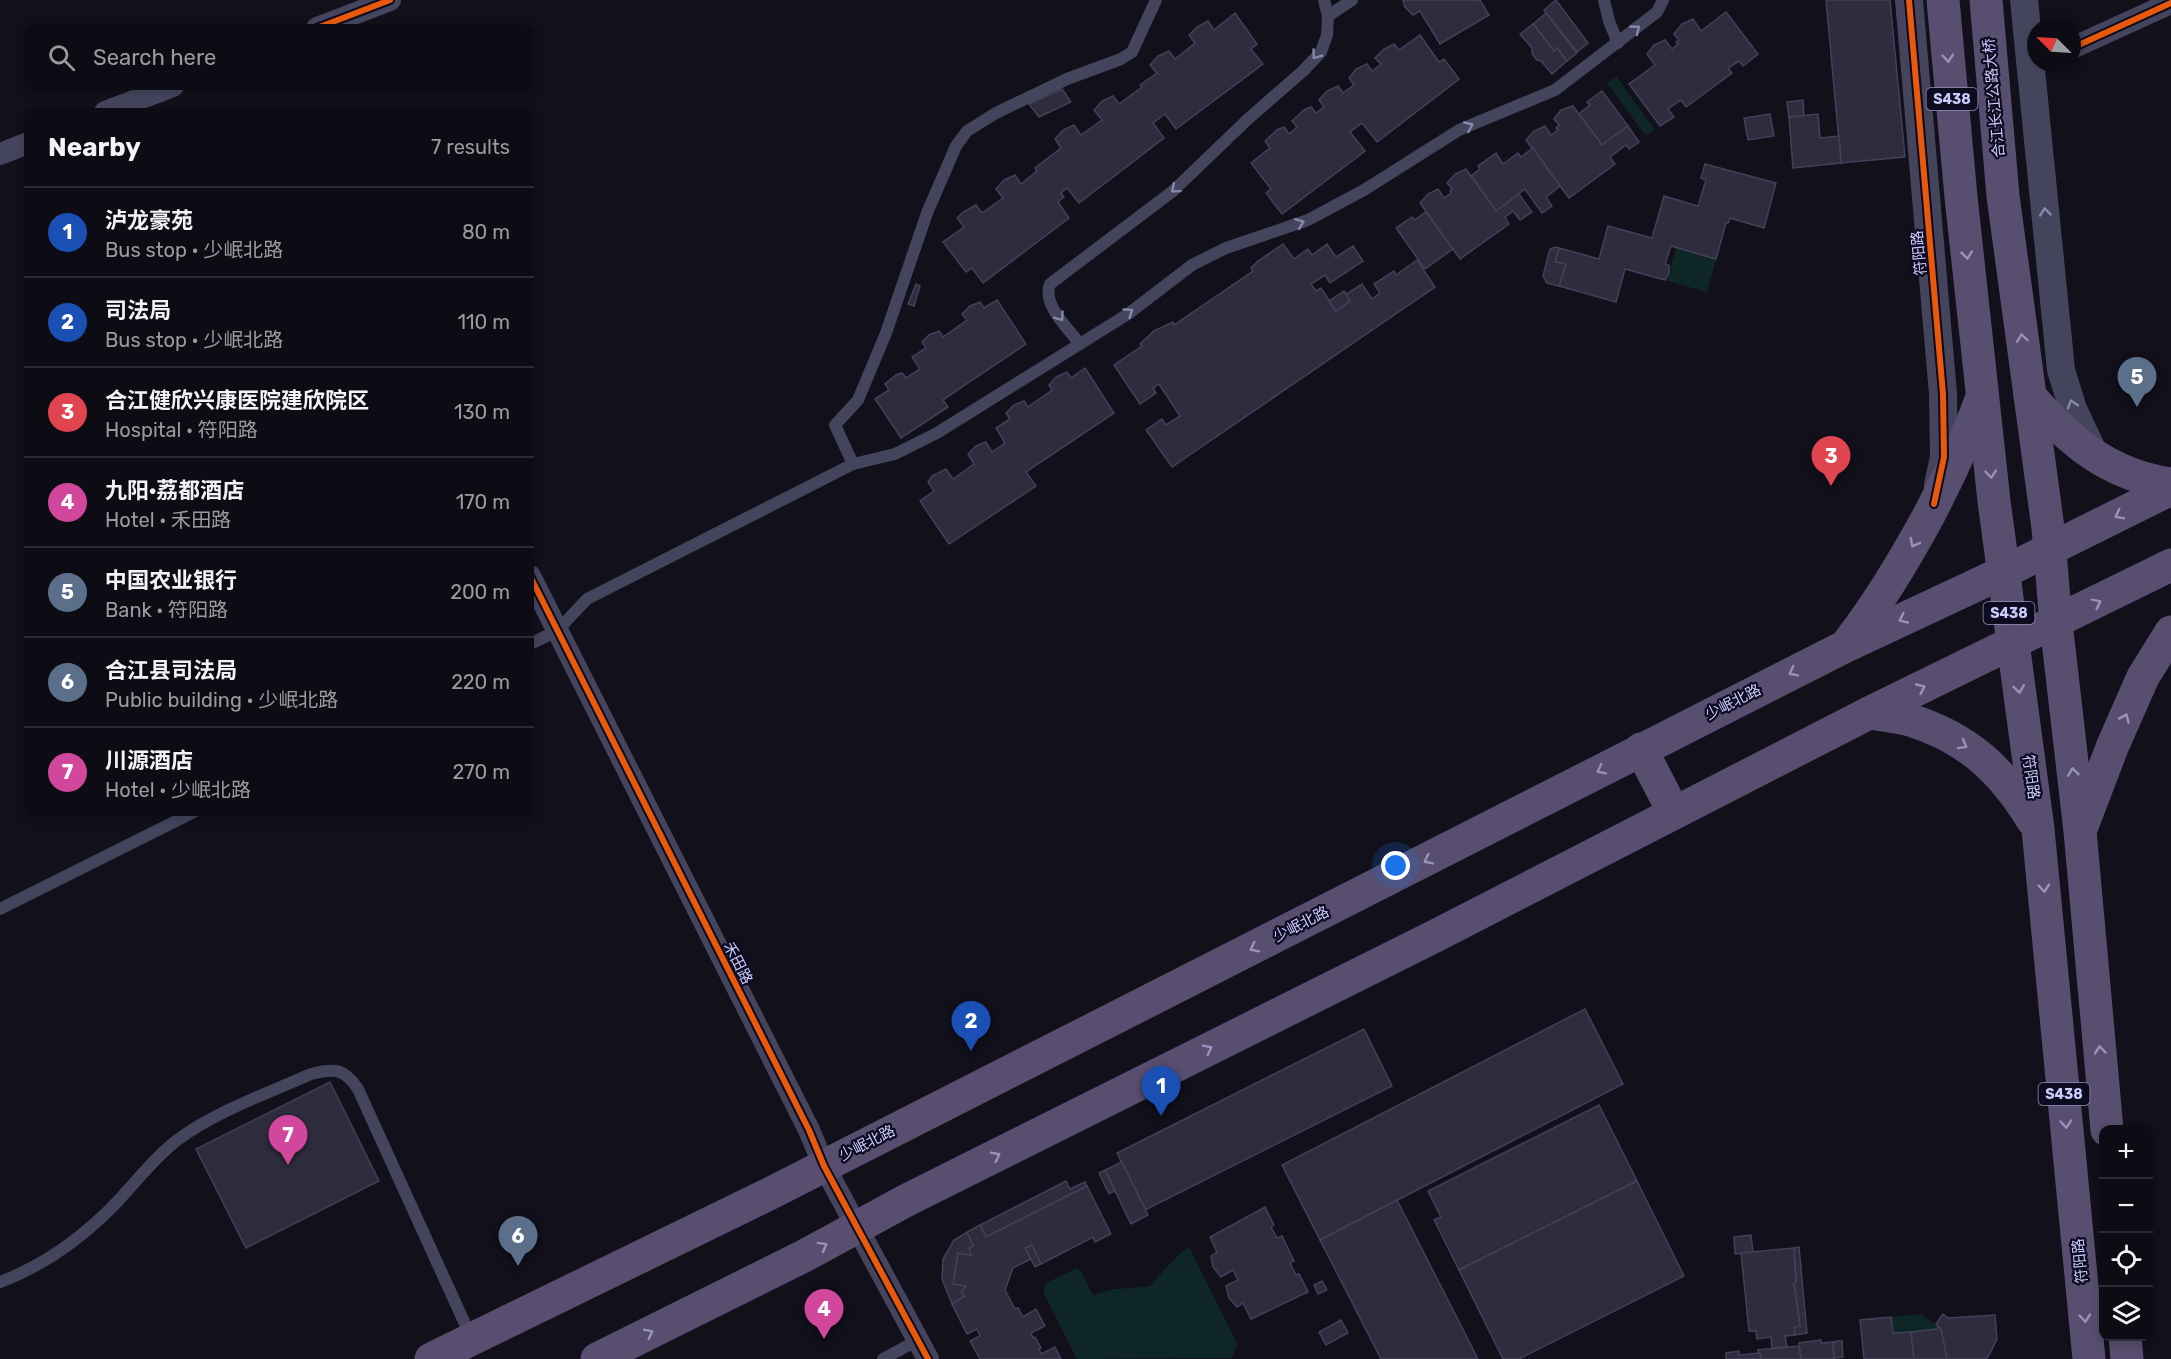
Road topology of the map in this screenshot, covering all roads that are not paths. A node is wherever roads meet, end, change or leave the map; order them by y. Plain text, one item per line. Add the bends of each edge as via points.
1 (390, 0) edge
2 (1156, 0) edge
3 (1324, 0) edge
4 (1352, 0) edge
5 (1604, 0) edge
6 (1663, 0) edge
7 (1908, 0) edge
8 (1943, 0) edge
9 (1986, 0) edge
10 (2024, 0) edge
11 (2171, 3) edge
12 (1328, 16) junction
13 (2027, 20) edge
14 (327, 24) edge
15 (1618, 43) junction
16 (2081, 44) edge
17 (2035, 72) edge
18 (163, 90) edge
19 (115, 108) edge
20 (24, 144) edge
21 (0, 154) edge
22 (1080, 344) junction
23 (1983, 395) junction
24 (2030, 396) junction
25 (2096, 458) junction
26 (854, 464) junction
27 (2171, 484) edge
28 (2171, 489) edge
29 (1934, 504) junction
30 (2050, 549) junction
31 (2171, 565) edge
32 (2004, 572) junction
33 (534, 584) edge
34 (2056, 623) junction
35 (557, 631) junction
36 (2171, 632) edge
37 (534, 642) edge
38 (2013, 644) junction
39 (1845, 646) junction
40 (1869, 713) junction
41 (1641, 749) junction
42 (1674, 813) junction
43 (186, 816) edge
44 (2038, 830) junction
45 (2080, 831) junction
46 (0, 909) edge
47 (2107, 1125) edge
48 (824, 1166) junction
49 (857, 1227) junction
50 (0, 1282) edge
51 (472, 1338) junction
52 (2125, 1341) edge
53 (923, 1350) edge
54 (431, 1359) edge
55 (597, 1359) edge
56 (883, 1359) edge
57 (2089, 1359) edge
58 (2127, 1359) edge

1 - 14 street
2 - 26 lane via 1132,52 996,113 967,131 956,146 858,400 835,424
3 - 12 lane
4 - 12 lane
5 - 15 lane
15 -> 6 lane via 1657,12
7 - 29 street, 符阳路 via 1943,394 1944,457
8 -> 23 main road, 符阳路 / S438
24 -> 9 main road, 合江长江公路大桥 / S438 via 2003,196
10 - 13 street
11 - 16 street
12 -> 22 lane via 1321,52 1304,71 1173,191 1050,284 1047,291 1051,304
22 -> 15 lane via 1192,266 1226,248 1308,220 1460,130 1555,90
25 -> 17 street via 2073,409 2061,369
18 - 19 street
20 - 21 street
22 - 26 lane via 937,433 895,454
23 - 29 main road via 1966,441
23 -> 32 main road, 符阳路 / S438
24 - 25 main road via 2053,423
24 - 30 main road, S438
25 - 27 main road via 2146,480
26 - 35 lane via 587,599
28 -> 30 main road, 少岷北路
29 -> 39 main road via 1877,606
30 - 32 main road, 少岷北路
30 - 34 main road, S438
34 -> 31 main road
32 - 38 main road, 符阳路 / S438
32 -> 39 main road, 少岷北路
33 - 35 street, 禾田路
34 - 38 main road
45 -> 34 main road, S438
35 - 37 lane
35 - 48 street, 禾田路
45 -> 36 main road via 2143,677
40 -> 38 main road
38 -> 44 main road, 符阳路 / S438
39 -> 41 main road, 少岷北路
40 - 42 main road
40 -> 44 main road via 1909,720 1972,750 2015,791
41 - 42 main road
41 -> 48 main road, 少岷北路
49 -> 42 main road
43 - 46 lane
44 -> 57 main road, 符阳路 / S438
47 -> 45 main road, S438
48 - 49 street, 禾田路
48 - 51 main road, 少岷北路
49 - 53 street, 禾田路
55 -> 49 main road
50 - 51 lane via 62,1250 104,1215 177,1140 213,1118 311,1074 339,1071 350,1077 357,1089
51 - 54 main road, 少岷北路
52 - 58 main road
53 - 56 lane

